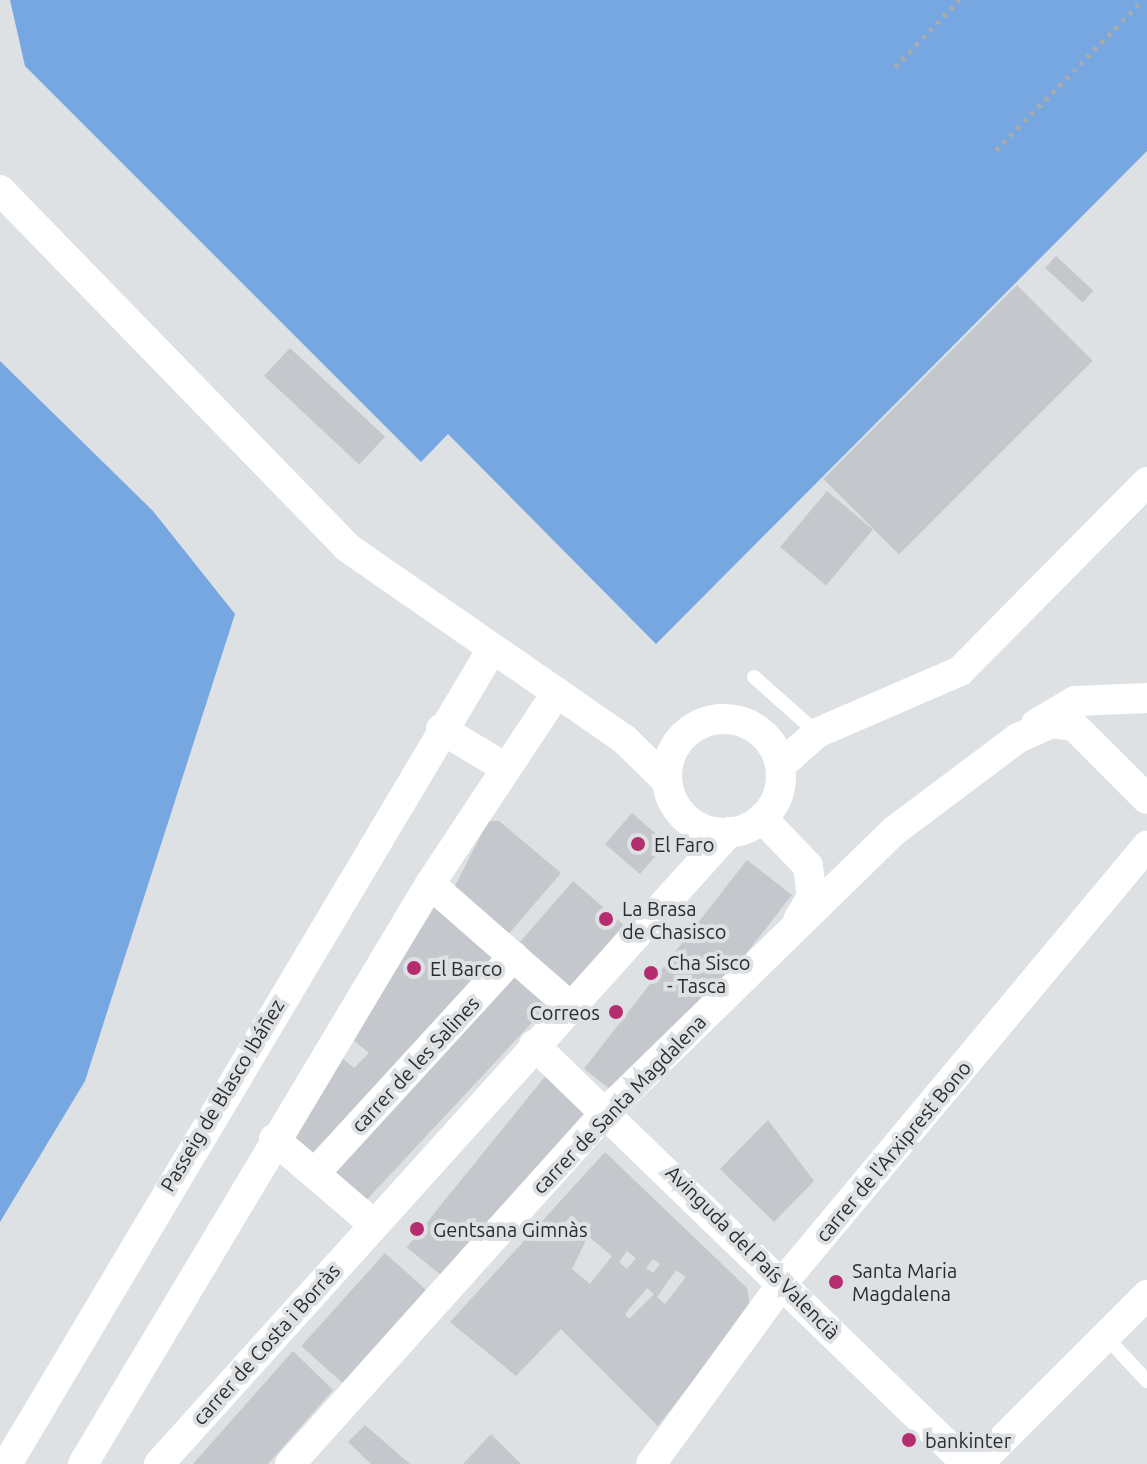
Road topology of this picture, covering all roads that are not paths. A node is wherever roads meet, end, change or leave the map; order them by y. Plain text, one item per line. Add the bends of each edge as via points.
1 (0, 190) edge
2 (1147, 482) edge
3 (492, 649) junction
4 (754, 677) dead end
5 (557, 692) junction
6 (1133, 696) edge
7 (441, 729) junction
8 (687, 732) junction
9 (817, 733) junction
10 (1081, 733) junction
11 (768, 738) junction
12 (1018, 738) junction
13 (624, 739) junction
14 (781, 765) junction
15 (506, 768) junction
16 (667, 781) junction
17 (1147, 799) edge
18 (762, 818) junction
19 (894, 831) junction
20 (729, 832) junction
21 (1147, 846) edge
22 (808, 866) junction
23 (436, 889) junction
24 (794, 928) junction
25 (514, 956) junction
26 (570, 1006) junction
27 (534, 1045) junction
28 (608, 1110) junction
29 (274, 1139) junction
30 (315, 1173) junction
31 (373, 1224) junction
32 (784, 1281) junction
33 (1147, 1295) edge
34 (1105, 1336) junction
35 (1147, 1381) edge
36 (959, 1460) edge
37 (7, 1464) edge
38 (83, 1464) edge
39 (159, 1464) edge
40 (290, 1464) edge
41 (651, 1464) edge

1 - 3 street via 348,548
2 - 9 street via 960,671
3 - 5 street
3 - 7 street, Passeig de Blasco Ibáñez
4 - 9 lane
5 - 13 street
5 - 15 street
6 - 10 street via 1099,708
6 - 12 street via 1075,701
7 - 15 street
7 - 37 street, Passeig de Blasco Ibáñez
8 - 11 street via 723,718
8 - 13 street
8 - 16 street via 670,757
9 - 11 street
9 - 14 street
10 - 12 street, carrer de Santa Magdalena via 1052,723
10 - 17 street
11 - 14 street
12 - 19 street, carrer de Santa Magdalena
13 - 16 street
14 - 18 street via 778,794
15 - 23 street
16 - 20 street via 684,817
18 - 20 street
18 - 22 street
19 - 22 street, carrer de Santa Magdalena
19 - 24 street, carrer de Santa Magdalena
20 - 26 street, carrer de Costa i Borràs
21 - 32 street, carrer de l'Arxiprest Bono
22 - 24 street, carrer de Santa Magdalena via 812,897
23 - 25 street
23 - 29 street
24 - 28 street, carrer de Santa Magdalena
25 - 26 street
25 - 30 street, carrer de les Salines
26 - 27 street, carrer de Costa i Borràs
27 - 28 street, Avinguda del País Valencià
27 - 31 street, carrer de Costa i Borràs
28 - 32 street, Avinguda del País Valencià
28 - 40 street, carrer de Santa Magdalena
29 - 30 street
29 - 38 street
30 - 31 street
31 - 39 street, carrer de Costa i Borràs
32 - 36 street, Avinguda del País Valencià
32 - 41 street, carrer de l'Arxiprest Bono
33 - 34 street
34 - 35 lane
34 - 36 street

